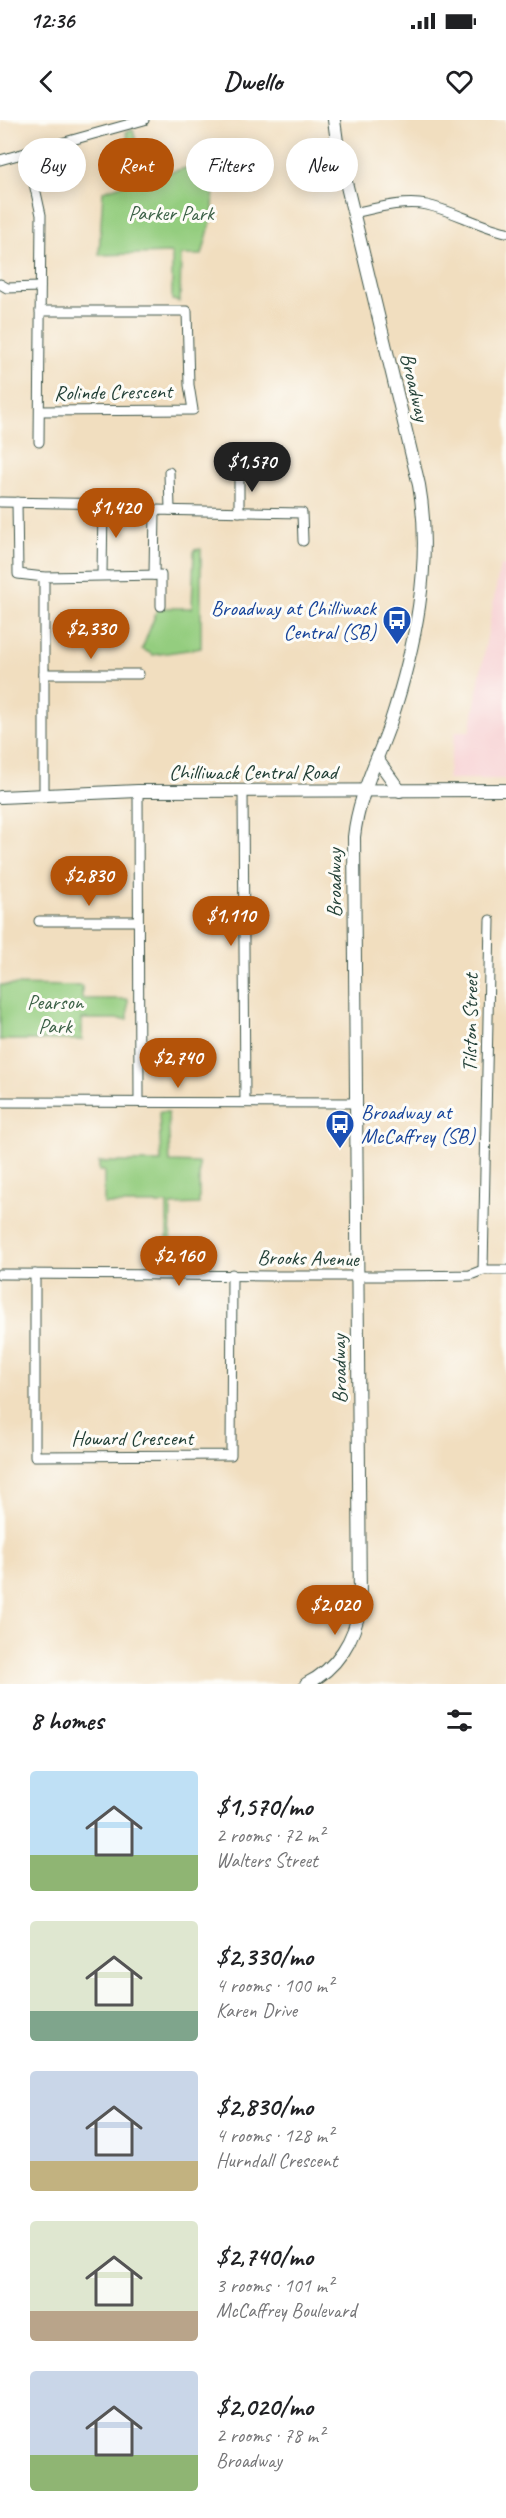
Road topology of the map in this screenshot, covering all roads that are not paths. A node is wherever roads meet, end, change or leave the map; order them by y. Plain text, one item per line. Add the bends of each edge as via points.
1 (144, 120) edge
2 (338, 123) edge
3 (78, 138) edge
4 (18, 154) edge
5 (0, 159) edge
6 (36, 192) edge
7 (354, 213) junction
8 (506, 232) edge
9 (0, 284) edge
10 (40, 287) junction
11 (40, 311) junction
12 (40, 411) junction
13 (39, 442) dead end
14 (169, 472) dead end
15 (239, 476) dead end
16 (0, 502) edge
17 (17, 502) junction
18 (103, 503) junction
19 (122, 504) dead end
20 (170, 510) junction
21 (239, 512) junction
22 (303, 541) dead end
23 (102, 574) junction
24 (153, 575) junction
25 (44, 577) junction
26 (161, 606) dead end
27 (44, 674) junction
28 (139, 674) dead end
29 (377, 759) junction
30 (506, 790) edge
31 (138, 791) junction
32 (400, 791) junction
33 (243, 792) junction
34 (364, 792) junction
35 (0, 797) edge
36 (44, 797) junction
37 (490, 920) dead end
38 (39, 921) dead end
39 (138, 921) junction
40 (0, 1102) edge
41 (139, 1102) junction
42 (245, 1102) junction
43 (356, 1103) junction
44 (483, 1270) junction
45 (506, 1270) edge
46 (0, 1274) edge
47 (35, 1274) junction
48 (232, 1274) junction
49 (357, 1277) junction
50 (306, 1684) edge

1 - 3 street
2 - 7 street, Broadway
4 - 5 street
6 - 10 street via 41,214
7 - 8 street via 425,205
7 - 29 street, Broadway via 419,485 425,536 413,635 397,702
9 - 10 street via 7,288
10 - 11 street
11 - 12 street
11 - 12 street, Rolinde Crescent via 187,311 193,410
12 - 13 street
14 - 20 street
15 - 21 street
16 - 17 street
17 - 18 street
17 - 25 street via 18,574
18 - 19 street
18 - 23 street
20 - 21 street
20 - 24 street via 155,510
21 - 22 street via 302,513
23 - 24 street
23 - 25 street
24 - 26 street via 161,575
25 - 27 street
27 - 28 street
27 - 36 street
29 - 32 street
29 - 34 street, Broadway
30 - 32 street, Chilliwack Central Road
31 - 33 street, Chilliwack Central Road
31 - 36 street, Chilliwack Central Road
31 - 39 street
32 - 34 street, Chilliwack Central Road
33 - 34 street, Chilliwack Central Road
33 - 42 street
34 - 43 street, Broadway via 354,837
35 - 36 street, Chilliwack Central Road
37 - 44 street, Tilston Street
38 - 39 street
39 - 41 street
40 - 41 street
41 - 42 street
42 - 43 street
43 - 49 street, Broadway
44 - 45 street, Brooks Avenue
44 - 49 street, Brooks Avenue via 470,1275
46 - 47 street, Brooks Avenue
47 - 48 street, Brooks Avenue
47 - 48 street, Howard Crescent via 35,1456 231,1455
48 - 49 street, Brooks Avenue
49 - 50 street, Broadway via 360,1606 352,1636 337,1660

